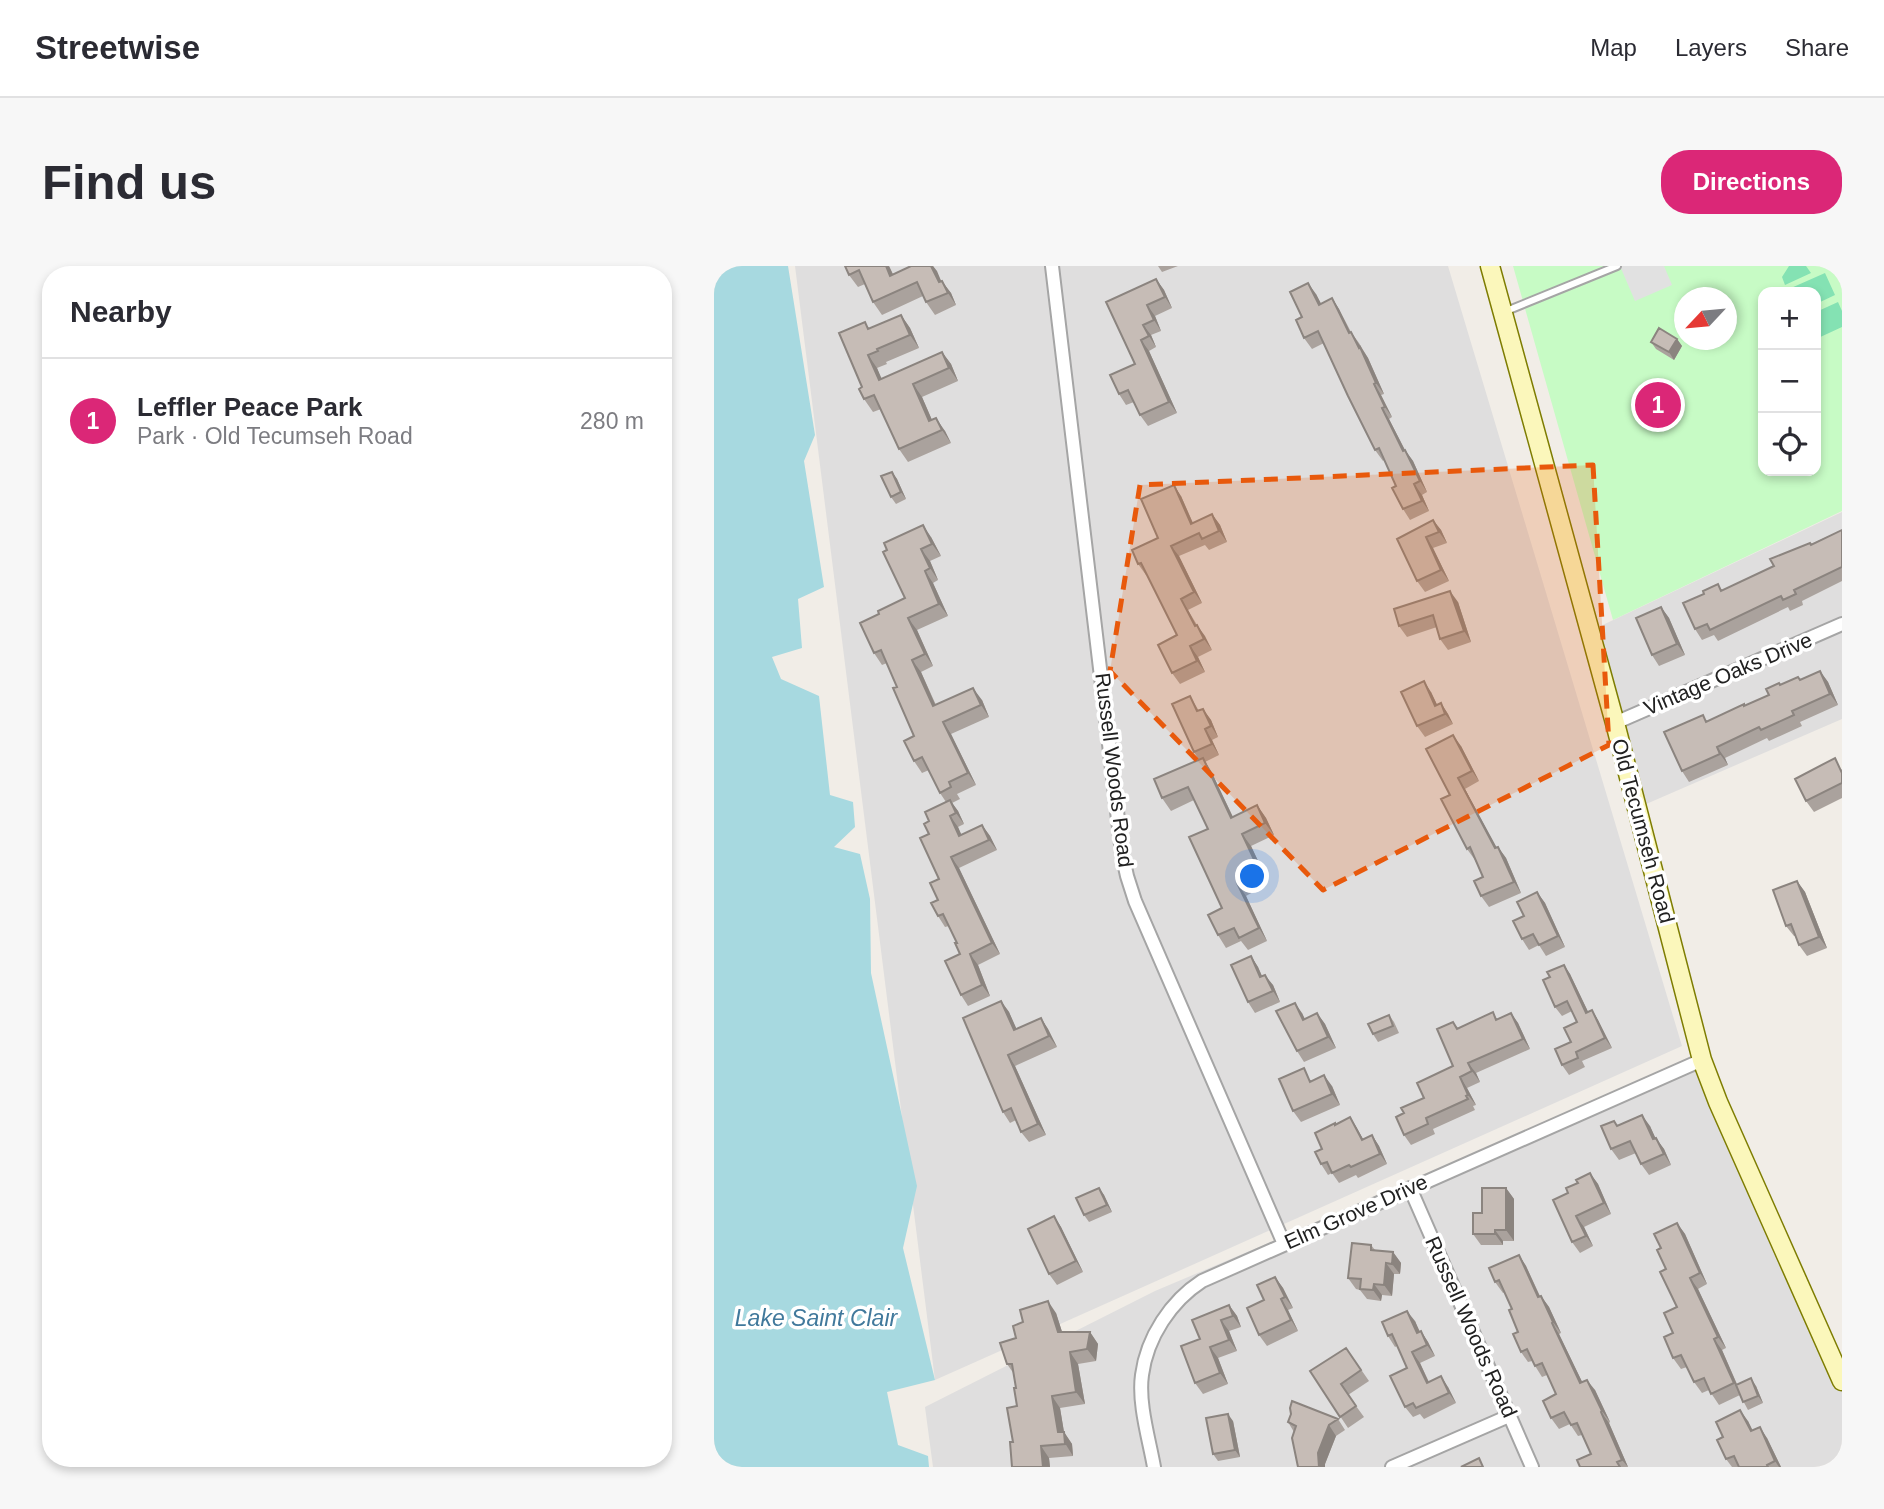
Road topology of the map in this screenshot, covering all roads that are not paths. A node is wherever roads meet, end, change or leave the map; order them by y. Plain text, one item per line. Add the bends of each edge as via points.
1 (1052, 266) edge
2 (1490, 266) edge
3 (1617, 266) edge
4 (1502, 312) junction
5 (1842, 624) edge
6 (1615, 723) junction
7 (1702, 1060) junction
8 (1410, 1188) junction
9 (1284, 1244) junction
10 (1842, 1381) edge
11 (1509, 1416) junction
12 (1154, 1467) edge
13 (1392, 1467) edge
14 (1532, 1467) edge

1 - 9 street, Russell Woods Road via 1127,876
2 - 4 main road, Old Tecumseh Road
3 - 4 lane
4 - 6 main road, Old Tecumseh Road
5 - 6 street, Vintage Oaks Drive
6 - 7 main road, Old Tecumseh Road
7 - 8 street, Elm Grove Drive
7 - 10 main road, Old Tecumseh Road
8 - 9 street, Elm Grove Drive
8 - 11 street, Russell Woods Road
9 - 12 street, Elm Grove Drive via 1186,1291 1158,1328 1142,1376
11 - 13 street
11 - 14 street, Russell Woods Road

